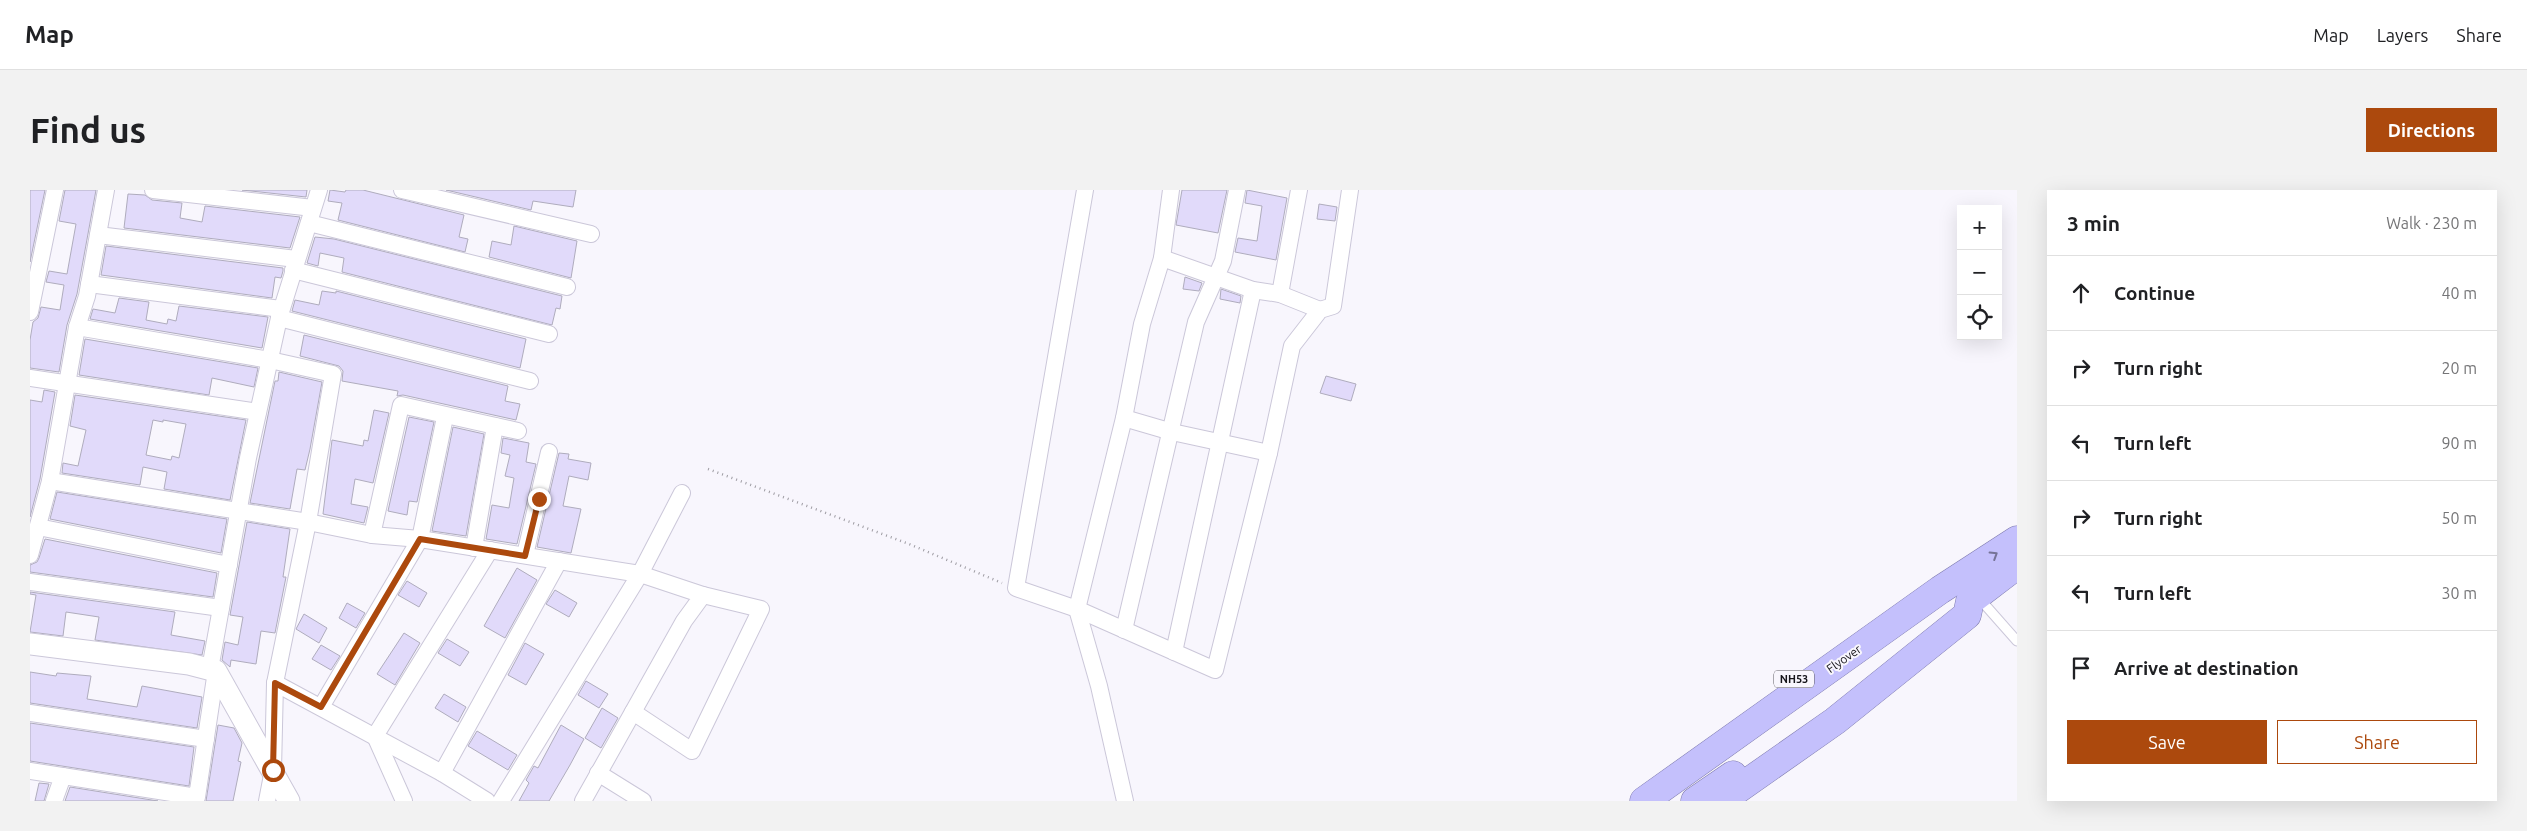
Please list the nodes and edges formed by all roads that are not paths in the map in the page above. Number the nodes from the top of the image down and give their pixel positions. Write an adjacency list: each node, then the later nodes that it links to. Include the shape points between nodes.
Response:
1 (55, 190): 22 (street)
2 (106, 190): 13 (street)
3 (153, 190): 11 (street)
4 (319, 190): 11 (street)
5 (402, 190): 12 (street)
6 (1085, 190): 60 (street, via 1016,588)
7 (1171, 190): 14 (street)
8 (1237, 190): 16 (street, via 1223,261)
9 (1298, 190): 20 (street)
10 (1350, 190): 21 (street, via 1334,306)
11 (311, 216): 15 (street); 18 (street)
12 (591, 234)
13 (98, 235): 15 (street); 17 (street)
14 (1162, 258): 16 (street); 32 (street, via 1142,324)
15 (295, 265): 23 (street); 25 (street)
16 (1216, 277): 19 (street); 35 (street, via 1196,322)
17 (89, 284): 23 (street); 24 (street)
18 (567, 287)
19 (1253, 290): 20 (street); 36 (street)
20 (1280, 294): 21 (street)
21 (1320, 310): 38 (street, via 1292,346)
22 (30, 312)
23 (280, 314): 26 (street); 28 (street)
24 (77, 327): 26 (street); 29 (street)
25 (549, 334)
26 (270, 360): 30 (street); 42 (street, via 332,374)
27 (30, 378): 29 (street)
28 (530, 381)
29 (67, 384): 30 (street); 39 (street)
30 (258, 412): 41 (street)
31 (445, 417): 33 (street); 44 (street, via 401,405); 45 (street)
32 (1124, 418): 35 (street); 60 (street)
33 (495, 426): 34 (street); 47 (street)
34 (518, 431)
35 (1172, 432): 36 (street); 61 (street)
36 (1221, 442): 38 (street); 64 (street)
37 (549, 452): 50 (street)
38 (1269, 453): 64 (street, via 1215,670)
39 (50, 481): 41 (street); 43 (street)
40 (682, 493): 55 (street)
41 (238, 511): 42 (street); 53 (street)
42 (308, 522): 44 (street); 66 (street)
43 (38, 527): 49 (street); 53 (street)
44 (372, 535): 45 (street)
45 (420, 539): 47 (street); 67 (street)
46 (2017, 540): 54 (highway, NH53, one-way to 46)
47 (474, 548): 48 (street)
48 (490, 550): 50 (street); 70 (street)
49 (30, 555)
50 (525, 556): 51 (street)
51 (558, 561): 55 (street); 74 (street)
52 (2017, 564): 58 (highway)
53 (229, 565): 59 (street)
54 (1971, 569): 87 (highway, NH53, via 1944,574); 88 (highway, Flyover / NH53)
55 (640, 574): 57 (street); 83 (street)
56 (30, 582): 59 (street)
57 (702, 595): 68 (street); 68 (street, via 761,609 692,751)
58 (1968, 606): 62 (lane, via 1997,620); 89 (highway); 90 (highway, via 1835,721)
59 (221, 608): 65 (street)
60 (1077, 609): 61 (street); 86 (street, via 1099,686)
61 (1124, 630): 64 (street)
62 (2017, 640)
63 (30, 644): 65 (street, via 189,664)
64 (1174, 652)
65 (213, 670): 71 (street); 72 (street)
66 (275, 683): 67 (street); 72 (street)
67 (321, 707): 70 (street)
68 (633, 712): 75 (street)
69 (30, 713): 71 (street)
70 (375, 736): 74 (street); 81 (street)
71 (206, 739): 77 (street)
72 (273, 770): 79 (street); 80 (street)
73 (30, 771): 76 (street)
74 (442, 773): 82 (street)
75 (598, 773): 84 (street); 85 (street)
76 (63, 776): 77 (street); 78 (street)
77 (197, 799)
78 (54, 801)
79 (267, 801)
80 (290, 801)
81 (404, 801)
82 (488, 801)
83 (501, 801)
84 (583, 801)
85 (643, 801)
86 (1125, 801)
87 (1622, 801)
88 (1644, 801)
89 (1696, 801)
90 (1721, 801)

